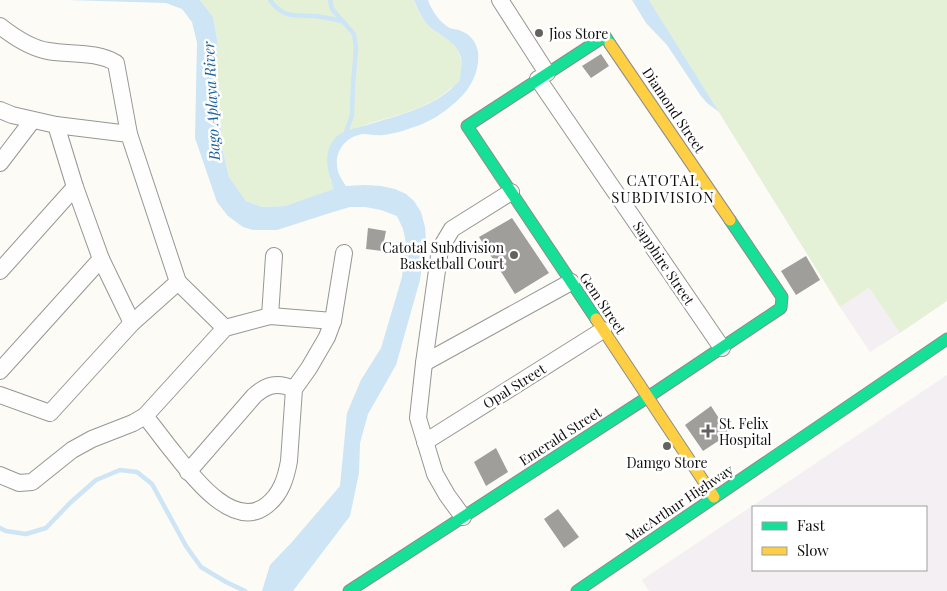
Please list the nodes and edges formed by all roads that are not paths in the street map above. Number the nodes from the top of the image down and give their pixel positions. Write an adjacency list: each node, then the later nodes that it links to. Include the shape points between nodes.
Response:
1 (500, 0): 3 (street, Sapphire Street)
2 (0, 26): 7 (street, via 22,42 45,51 96,56 116,63)
3 (543, 76): 10 (main road, Gem Street, via 467,126); 17 (main road, Diamond Street, via 605,36 780,292); 24 (street, Sapphire Street)
4 (0, 110): 5 (street)
5 (32, 121): 6 (street); 8 (street)
6 (56, 126): 7 (street); 9 (street)
7 (129, 134): 15 (street)
8 (0, 163)
9 (75, 186): 13 (street); 14 (street)
10 (511, 192): 16 (main road, Gem Street); 25 (street, via 452,229 440,248)
11 (344, 253): 19 (street)
12 (274, 256): 18 (street)
13 (100, 259): 20 (street); 26 (street)
14 (0, 271)
15 (178, 282): 20 (street); 21 (street)
16 (571, 282): 22 (main road, Gem Street); 25 (street)
17 (782, 303): 24 (main road, Emerald Street, via 782,308)
18 (270, 316): 19 (street); 21 (street)
19 (332, 321): 27 (street, via 321,348)
20 (132, 323): 28 (street, via 50,413)
21 (225, 328): 30 (street)
22 (603, 330): 29 (main road, Gem Street); 31 (street, Opal Street)
23 (947, 339): 34 (main road, MacArthur Highway)
24 (722, 348): 29 (main road, Emerald Street)
25 (424, 363): 31 (street, via 418,418)
26 (0, 371)
27 (294, 390): 32 (street, via 279,385 261,389); 32 (street, via 287,473 277,494 263,508 248,512 230,508 212,496)
28 (0, 395)
29 (648, 397): 34 (main road, Gem Street); 35 (main road, Emerald Street)
30 (145, 416): 32 (street); 33 (street, via 72,450 32,482 19,483)
31 (425, 442): 35 (street, via 434,474)
32 (188, 472)
33 (0, 475)
34 (714, 497): 37 (main road, MacArthur Highway)
35 (463, 517): 36 (main road, Emerald Street)
36 (350, 591)
37 (577, 591)

